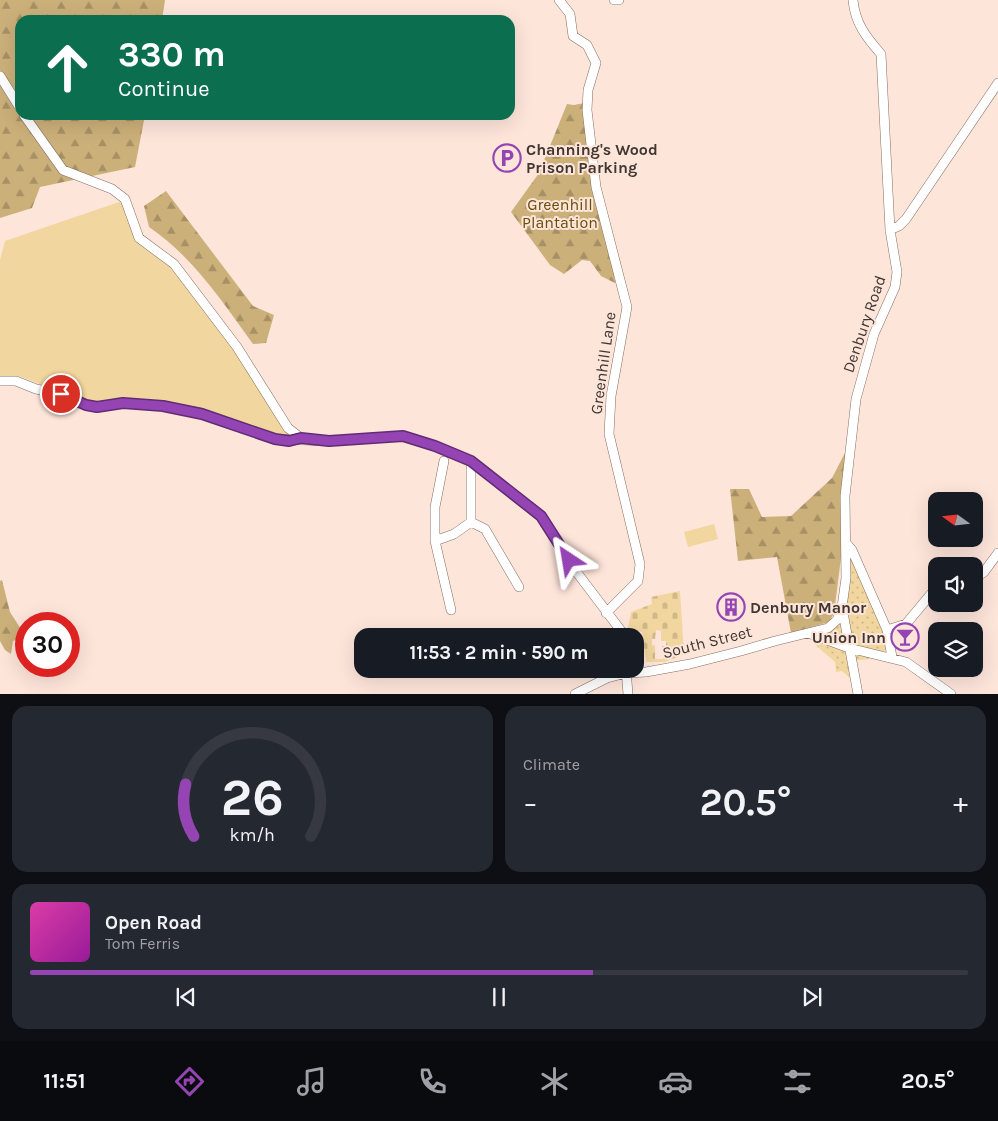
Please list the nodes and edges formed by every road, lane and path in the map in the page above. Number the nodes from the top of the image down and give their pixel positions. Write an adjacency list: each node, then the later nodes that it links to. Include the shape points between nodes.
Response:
1 (559, 0): 23 (street, Greenhill Lane, via 570,14 573,36 586,45 596,63 588,90 587,110 596,187 627,308 611,396 608,434 640,564 638,581)
2 (614, 0): 3 (street)
3 (619, 0)
4 (852, 0): 9 (street, Denbury Road, via 862,32 881,54)
5 (0, 76): 7 (street)
6 (998, 83): 9 (street, via 906,219)
7 (15, 100)
8 (28, 120): 11 (street, via 64,170 112,189 124,199 140,238 174,264 237,347 288,428)
9 (890, 230): 16 (street, Denbury Road, via 895,287 874,334 856,399 845,496)
10 (0, 381): 11 (street, via 16,381 86,405 163,406 202,414 275,439 289,441)
11 (301, 438): 13 (street, via 329,441 403,436)
12 (444, 461): 15 (street, via 435,507)
13 (471, 461): 14 (street); 23 (street, via 541,516)
14 (471, 522): 15 (street, via 454,534); 19 (street, via 485,528)
15 (435, 541): 22 (street)
16 (846, 543): 21 (street, Denbury Road); 25 (street)
17 (998, 553): 18 (street)
18 (983, 573)
19 (519, 587)
20 (928, 598): 25 (street, via 906,624)
21 (842, 606): 26 (street, South Street, via 837,620 828,628); 27 (street)
22 (451, 610)
23 (606, 613): 24 (street)
24 (618, 628)
25 (887, 630): 28 (street)
26 (808, 633): 27 (street); 29 (street, South Street, via 690,664)
27 (849, 648): 28 (street); 34 (street)
28 (892, 658): 35 (street, via 906,662)
29 (644, 669)
30 (607, 678): 32 (street, South Street)
31 (629, 678): 33 (street)
32 (575, 694)
33 (628, 694)
34 (858, 694)
35 (951, 694)

